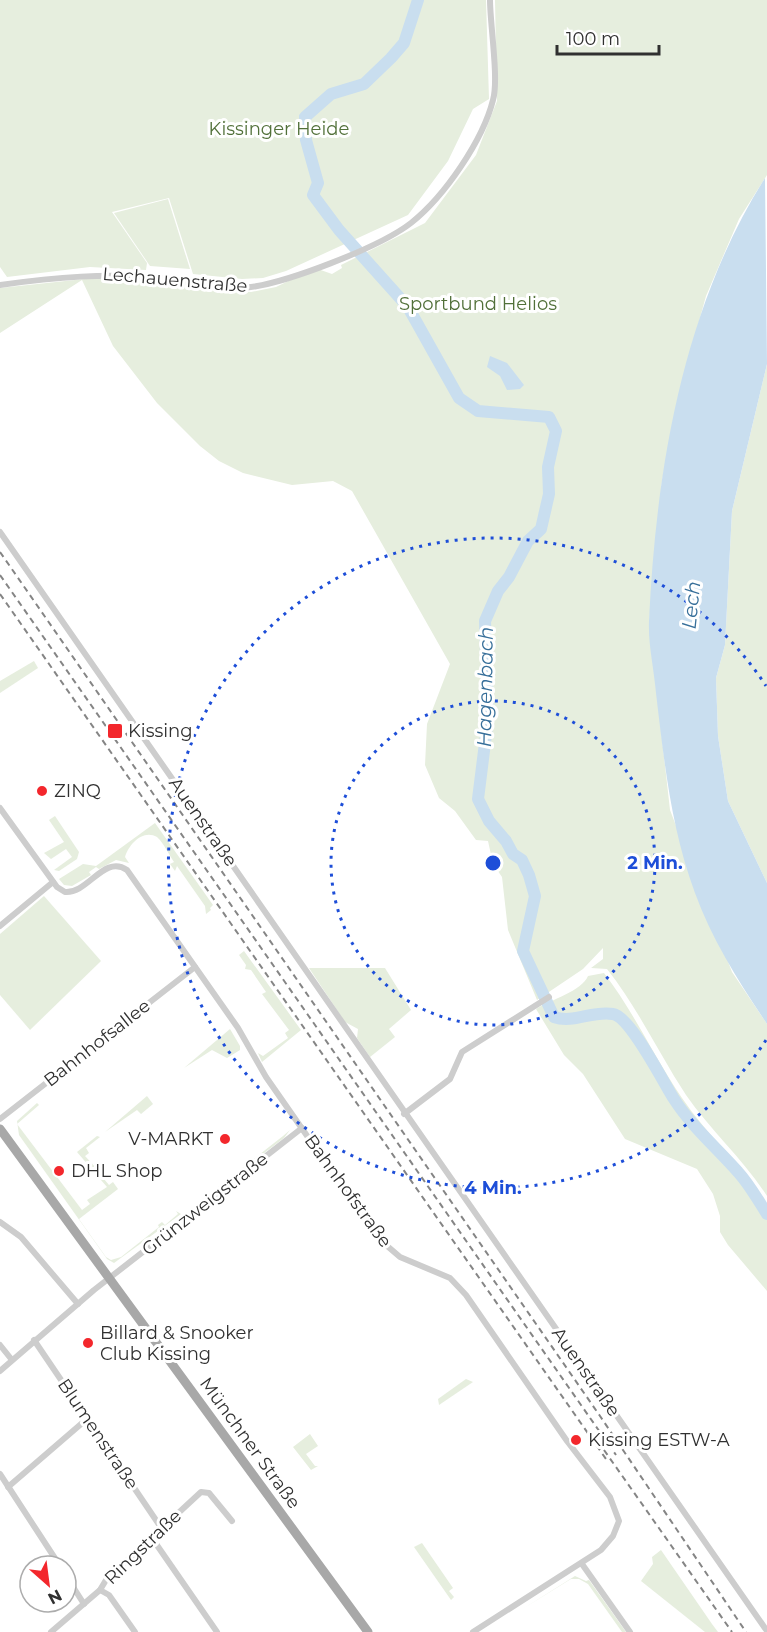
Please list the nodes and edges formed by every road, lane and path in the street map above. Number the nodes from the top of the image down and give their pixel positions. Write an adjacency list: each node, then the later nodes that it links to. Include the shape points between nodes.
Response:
1 (490, 0): 2 (street, Lechauenstraße, via 495,93 486,124 420,216 398,232 274,284 240,288 95,274)
2 (0, 285)
3 (0, 532): 9 (street, Auenstraße)
4 (0, 808): 5 (street)
5 (53, 881): 6 (street); 7 (street, Bahnhofstraße, via 61,891 72,892 112,865 120,865)
6 (0, 926)
7 (195, 967): 10 (street, Bahnhofsallee); 11 (street, Bahnhofstraße)
8 (549, 997): 9 (street, via 462,1052 450,1079)
9 (404, 1114): 31 (street, Auenstraße)
10 (0, 1119)
11 (302, 1128): 14 (street, Grünzweigstraße); 27 (street, Bahnhofstraße, via 387,1248 407,1261 446,1276 466,1294 610,1497 617,1512 617,1529 609,1543)
12 (0, 1129): 14 (main road, Münchner Straße)
13 (0, 1222): 15 (street, via 21,1237)
14 (109, 1279): 15 (street, Grünzweigstraße); 35 (main road, Münchner Straße)
15 (78, 1304): 16 (street, Grünzweigstraße)
16 (34, 1341): 18 (street, Grünzweigstraße); 20 (street, Blumenstraße)
17 (0, 1346): 18 (street)
18 (12, 1360): 19 (street, Grünzweigstraße)
19 (0, 1371)
20 (88, 1418): 22 (street); 24 (street, Blumenstraße)
21 (0, 1474): 22 (street)
22 (8, 1487): 26 (street)
23 (232, 1521): 24 (street, Ringstraße, via 206,1492)
24 (162, 1528): 25 (street, Ringstraße)
25 (152, 1538): 28 (street, Ringstraße); 34 (street)
26 (52, 1554)
27 (582, 1564): 36 (street, Bahnhofstraße); 37 (street)
28 (100, 1590): 30 (street, Ringstraße); 33 (street, via 109,1595)
29 (78, 1595): 30 (street)
30 (84, 1604): 32 (street, Ringstraße)
31 (767, 1631)
32 (51, 1632)
33 (135, 1632)
34 (217, 1632)
35 (368, 1632)
36 (474, 1632)
37 (630, 1632)

